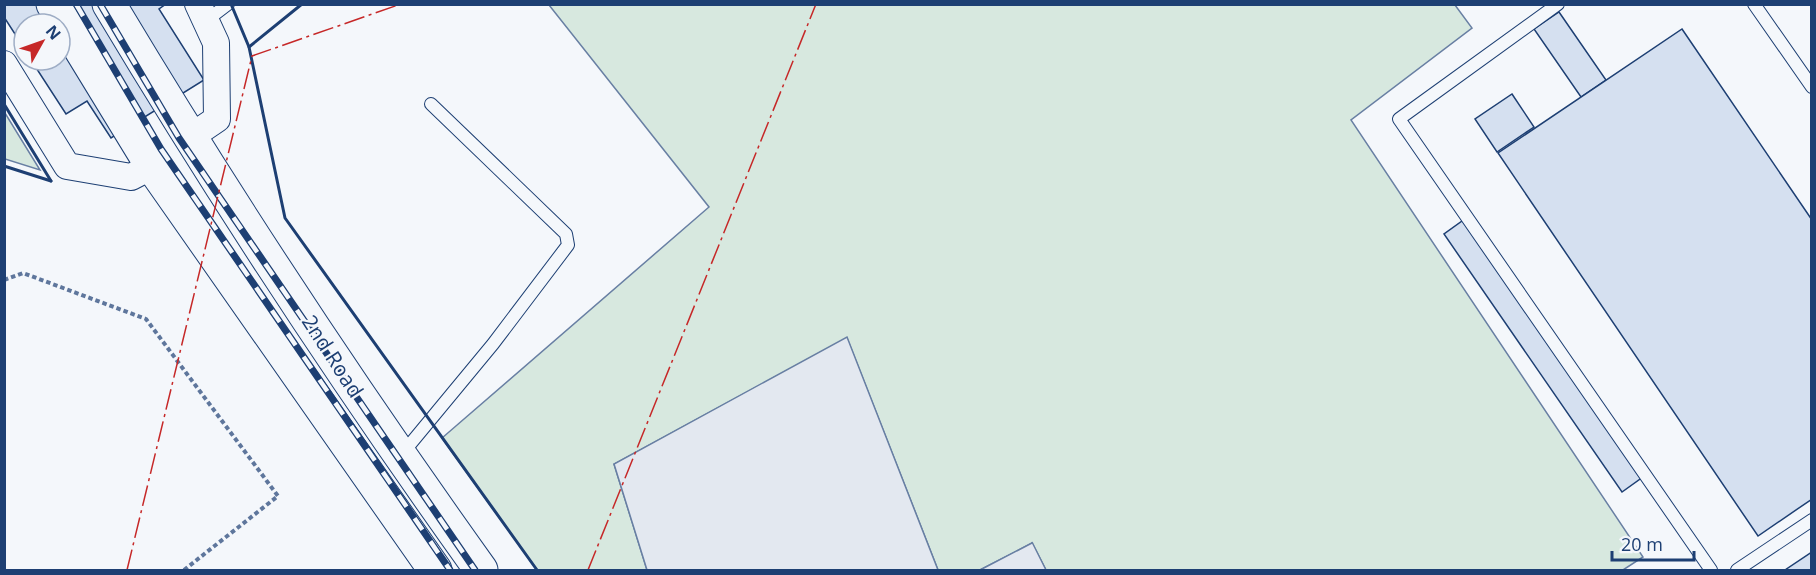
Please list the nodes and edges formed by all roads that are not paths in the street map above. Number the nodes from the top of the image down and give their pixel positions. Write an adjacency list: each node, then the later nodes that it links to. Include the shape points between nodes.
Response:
1 (53, 4): 11 (main road, 2nd Road)
2 (109, 4): 10 (main road, 2nd Road)
3 (228, 4): 6 (lane)
4 (1558, 4): 16 (lane, via 1399,119)
5 (1754, 4): 8 (lane)
6 (203, 12): 10 (street, via 216,43 217,119)
7 (4, 64): 11 (street, via 67,166 131,177)
8 (1812, 87)
9 (431, 104): 12 (lane, via 566,234 568,245)
10 (189, 138): 12 (main road, 2nd Road)
11 (152, 166): 14 (main road, 2nd Road)
12 (400, 456): 15 (main road, 2nd Road)
13 (1812, 520): 17 (lane)
14 (435, 570)
15 (481, 570)
16 (1712, 570)
17 (1737, 570)

